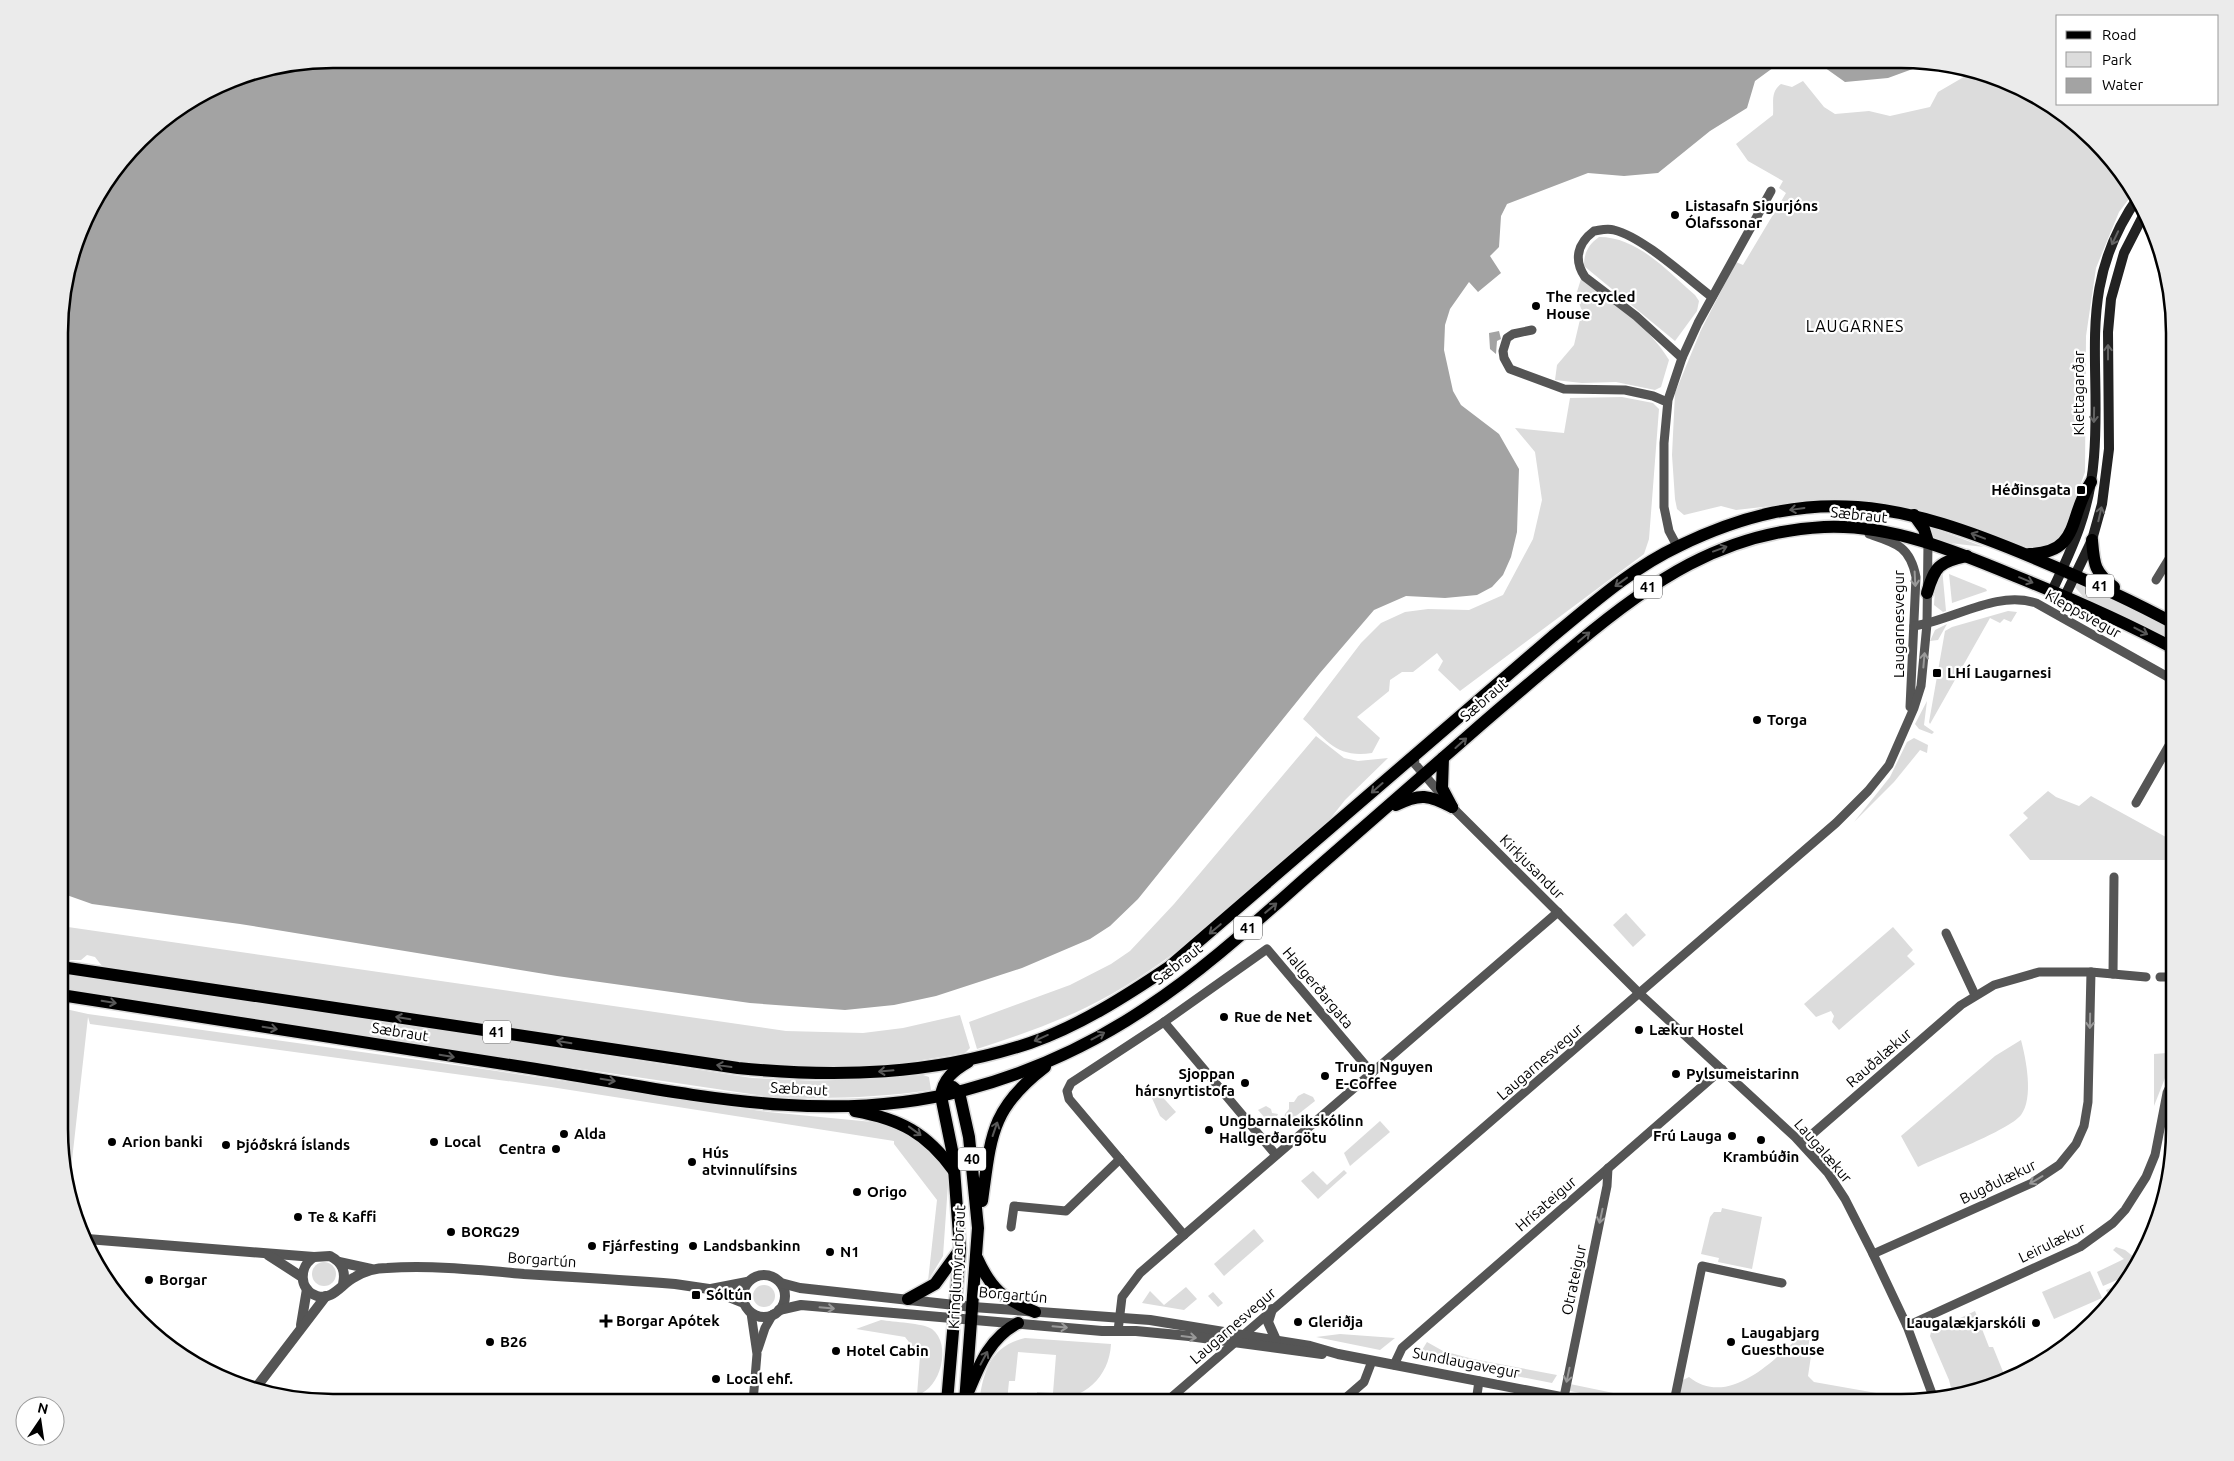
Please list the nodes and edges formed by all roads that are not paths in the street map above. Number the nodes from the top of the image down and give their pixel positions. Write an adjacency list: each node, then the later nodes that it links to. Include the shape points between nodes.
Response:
1 (1771, 191): 4 (street)
2 (2134, 205): 8 (main road, Klettagarðar, one-way to 8, via 2106,258 2096,302 2094,458)
3 (2141, 220): 11 (main road, Klettagarðar, one-way to 3, via 2102,504 2109,449 2108,332 2111,299 2124,253)
4 (1712, 297): 6 (street); 6 (street, via 1626,234 1613,230 1594,231 1580,246 1578,260 1585,277 1636,316)
5 (1532, 330): 7 (street, via 1507,338 1503,351 1510,369 1564,389 1625,390)
6 (1682, 358): 7 (street)
7 (1667, 402): 13 (street, via 1664,507 1668,530)
8 (2090, 482): 14 (main road, via 2080,498 2069,536 2046,554); 17 (main road, Klettagarðar)
9 (1914, 515): 12 (main road); 13 (main road, Sæbraut / 41, one-way to 13, via 1865,506 1827,505 1742,520); 14 (main road, Sæbraut / 41, one-way to 9)
10 (1857, 530): 12 (main road, Sæbraut / 41); 25 (street, Laugarnesvegur, one-way to 25, via 1891,541 1909,555 1916,577); 31 (main road, Sæbraut / 41, one-way to 10, via 1600,623 1681,567 1714,551 1769,535 1826,527)
11 (2092, 540): 17 (main road, Klettagarðar); 22 (main road, via 2096,570)
12 (1928, 542): 15 (main road, Sæbraut / 41); 20 (street, Laugarnesvegur)
13 (1677, 546): 30 (main road, Sæbraut / 41, one-way to 30, via 1606,593)
14 (2023, 554): 17 (main road, Sæbraut / 41)
15 (1967, 556): 19 (main road, Sæbraut / 41, one-way to 19); 20 (main road, via 1948,560 1938,567)
16 (2166, 563): 18 (street)
17 (2068, 572): 19 (main road, Klettagarðar); 21 (main road, Klettagarðar); 22 (main road, Sæbraut / 41)
18 (2156, 580)
19 (2052, 591): 21 (main road, Sæbraut / 41)
20 (1927, 593): 24 (street, Laugarnesvegur)
21 (2065, 596): 26 (main road, Sæbraut / 41, one-way to 26)
22 (2132, 601): 23 (main road, Sæbraut / 41)
23 (2166, 619)
24 (1928, 624): 25 (street, Kleppsvegur); 27 (street, Kleppsvegur, via 2004,600 2025,599); 28 (street, Laugarnesvegur, one-way to 24, via 1921,686)
25 (1914, 626): 28 (street, Laugarnesvegur)
26 (2166, 644)
27 (2166, 676)
28 (1908, 723): 45 (street, Laugarnesvegur, via 1888,765 1868,791 1836,823)
29 (2166, 750): 33 (street)
30 (1414, 756): 32 (street, Kirkjusandur, via 1415,764); 50 (main road, Sæbraut / 41, one-way to 50, via 1216,928 1146,982 1086,1018 1031,1042)
31 (1443, 758): 32 (main road, Sæbraut / 41); 34 (main road, via 1440,778)
32 (1424, 775): 34 (street, Kirkjusandur); 35 (main road, Sæbraut / 41)
33 (2136, 803)
34 (1452, 807): 35 (main road, via 1421,796); 37 (street, Kirkjusandur)
35 (1382, 811): 49 (main road, Sæbraut / 41, one-way to 35, via 1156,1001 1271,908)
36 (2114, 877): 41 (street)
37 (1558, 912): 45 (street, Kirkjusandur); 53 (street)
38 (1946, 933): 46 (street)
39 (67, 968): 51 (main road, Sæbraut / 41, one-way to 39, via 829,1075 738,1068)
40 (2091, 972): 41 (street, Rauðalækur); 46 (street, Rauðalækur, via 2039,972 1994,985); 69 (street, Bugðulækur, one-way to 69, via 2088,1102 2084,1126 2076,1144 2059,1166 2032,1183)
41 (2113, 974): 42 (street, Rauðalækur)
42 (2146, 977)
43 (2160, 977): 44 (street)
44 (2166, 977)
45 (1640, 993): 52 (street, Laugalækur); 87 (street, Laugarnesvegur)
46 (1974, 995): 59 (street, Rauðalækur)
47 (67, 996): 58 (main road, Sæbraut / 41, one-way to 58, via 736,1100)
48 (1164, 1022): 53 (street, Hallgerðargata, via 1267,949); 60 (street); 61 (street, Hallgerðargata, via 1067,1088 1069,1099)
49 (1055, 1059): 55 (main road, Sæbraut / 41); 65 (main road, one-way to 49, via 993,1130 1014,1095)
50 (972, 1060): 51 (main road, Sæbraut / 41); 54 (main road, via 957,1068)
51 (922, 1068): 54 (main road)
52 (1722, 1069): 59 (street, Laugalækur); 62 (street, Hrísateigur)
53 (1372, 1073): 60 (street)
54 (946, 1080): 55 (main road); 56 (main road, Kringlumýrarbraut / 40)
55 (959, 1092): 56 (main road, Sæbraut / 41); 65 (main road, Kringlumýrarbraut / 40, via 970,1137)
56 (941, 1096): 58 (main road, Sæbraut / 41); 63 (main road, Kringlumýrarbraut / 40)
57 (2166, 1098): 94 (street, Leirulækur, via 2155,1155 2146,1177 2113,1223 2080,1247)
58 (836, 1107): 63 (main road, one-way to 63, via 886,1118 912,1128 943,1156)
59 (1802, 1143): 69 (street, Laugalækur, via 1845,1199)
60 (1276, 1155): 66 (street)
61 (1120, 1159): 64 (street, via 1066,1211 1014,1206); 66 (street, Hallgerðargata)
62 (1608, 1168): 103 (street, Hrísateigur, via 1402,1348); 116 (street, Otrateigur, one-way to 116, via 1608,1186)
63 (955, 1172): 68 (main road, Kringlumýrarbraut / 40)
64 (1012, 1227)
65 (978, 1228): 71 (main road, Kringlumýrarbraut / 40)
66 (1184, 1235): 91 (street, via 1128,1286 1122,1297)
67 (92, 1240): 70 (street, Borgartún)
68 (960, 1249): 83 (main road, via 936,1284); 85 (main road, Kringlumýrarbraut / 40)
69 (1873, 1254): 94 (street, Laugalækur)
70 (268, 1255): 72 (street, Borgartún); 75 (street, Borgartún)
71 (976, 1256): 86 (main road, Kringlumýrarbraut / 40); 90 (main road, via 986,1278 999,1294)
72 (314, 1257): 73 (street, Borgartún, via 327,1255); 75 (street, via 304,1268)
73 (339, 1262): 74 (street, Borgartún); 79 (street, via 344,1274)
74 (371, 1269): 79 (street, Borgartún); 81 (street, Borgartún, via 442,1268 658,1282)
75 (302, 1277): 80 (street)
76 (747, 1282): 77 (street, Borgartún, via 766,1275); 81 (street, Borgartún); 84 (street, via 743,1292)
77 (781, 1283): 83 (street, Borgartún, via 800,1288); 89 (street, via 784,1297)
78 (1782, 1283): 117 (street, via 1702,1266)
79 (343, 1284): 82 (street, Borgartún, via 338,1291)
80 (307, 1289): 82 (street, via 318,1296); 95 (street)
81 (710, 1289): 84 (street, Borgartún)
82 (326, 1296): 95 (street, Borgartún)
83 (908, 1299): 85 (street, Borgartún)
84 (744, 1303): 88 (street, Borgartún)
85 (954, 1305): 86 (street, Borgartún); 92 (main road, Kringlumýrarbraut / 40)
86 (973, 1307): 90 (street, Borgartún); 92 (main road, Kringlumýrarbraut / 40)
87 (1272, 1309): 97 (street, Laugarnesvegur); 98 (street, via 1269,1327)
88 (751, 1312): 89 (street, Borgartún, via 762,1316); 100 (street)
89 (776, 1312): 92 (street, Borgartún, one-way to 92, via 801,1305); 100 (street, via 765,1328)
90 (1035, 1312): 91 (street, Borgartún)
91 (1119, 1318): 96 (street); 97 (street, Borgartún)
92 (962, 1319): 93 (street, Borgartún); 108 (main road, Kringlumýrarbraut / 40); 109 (main road); 110 (main road, Kringlumýrarbraut / 40)
93 (1018, 1323): 96 (street, Borgartún, one-way to 96); 111 (main road, one-way to 93, via 996,1337)
94 (1907, 1326): 106 (street, Laugalækur)
95 (301, 1327): 105 (street, Borgartún)
96 (1118, 1331): 99 (street, Borgartún, one-way to 99, via 1189,1336)
97 (1242, 1335): 98 (street, Sundlaugavegur); 99 (street, Laugarnesvegur)
98 (1276, 1340): 101 (street, Sundlaugavegur)
99 (1233, 1344): 101 (street, Sundlaugavegur); 112 (street, Laugarnesvegur)
100 (757, 1354): 107 (street)
101 (1338, 1354): 102 (street, Sundlaugavegur)
102 (1372, 1361): 103 (street, Sundlaugavegur); 113 (street, via 1364,1382)
103 (1394, 1365): 104 (street, Sundlaugavegur)
104 (1479, 1381): 114 (street); 115 (street, Sundlaugavegur)
105 (260, 1383)
106 (1931, 1392)
107 (754, 1394)
108 (948, 1394)
109 (956, 1394)
110 (964, 1394)
111 (968, 1394)
112 (1175, 1394)
113 (1350, 1394)
114 (1477, 1394)
115 (1548, 1394)
116 (1565, 1394)
117 (1676, 1394)

